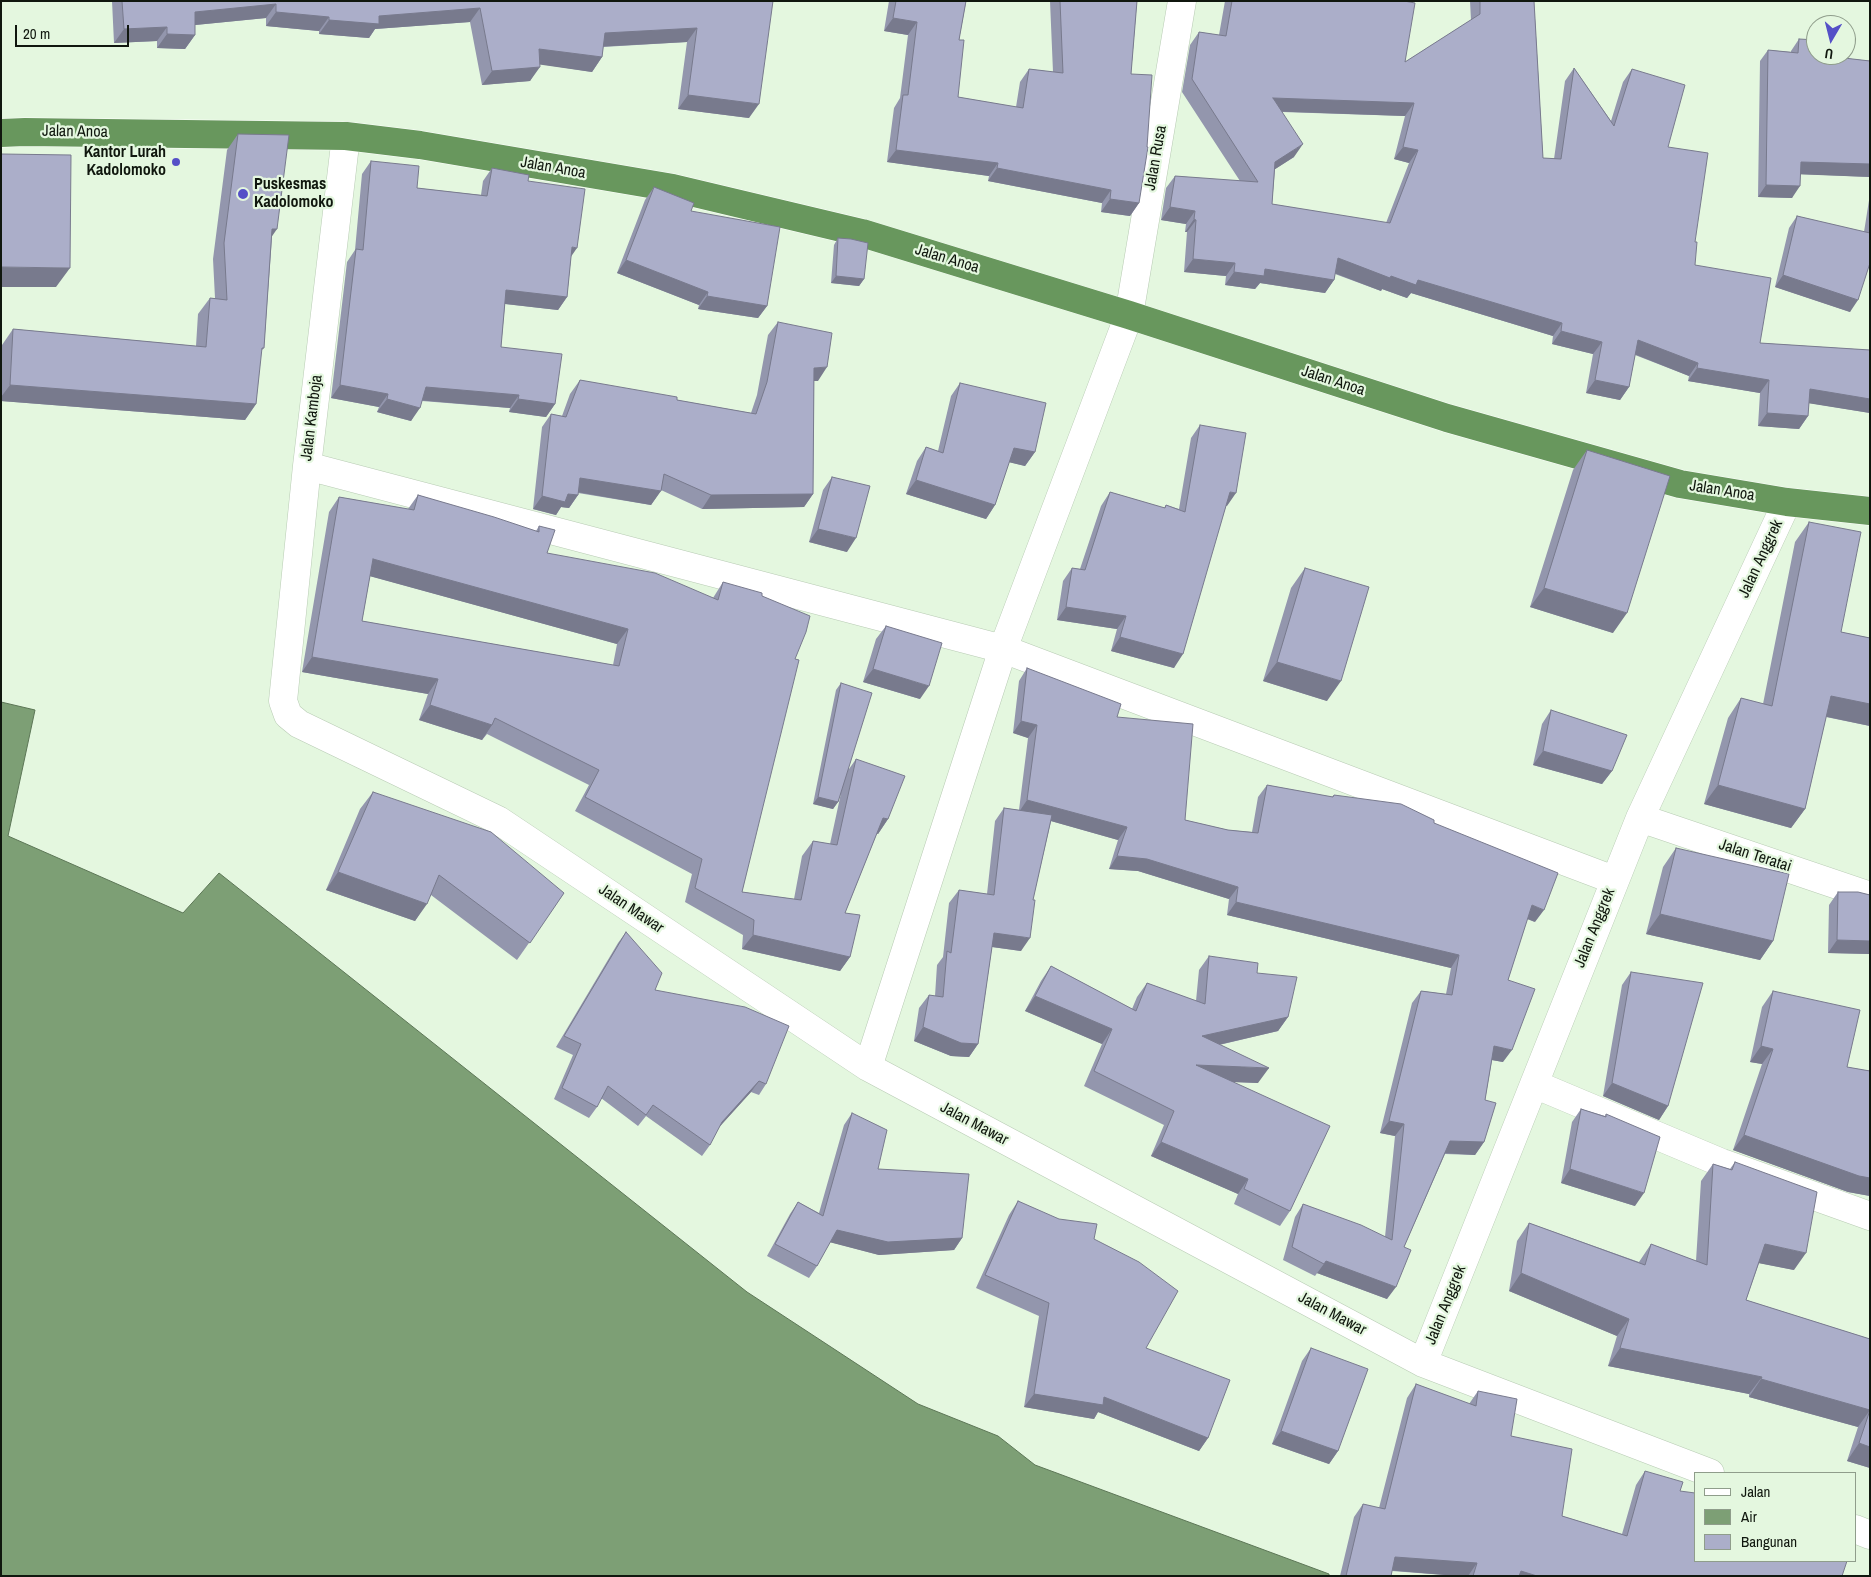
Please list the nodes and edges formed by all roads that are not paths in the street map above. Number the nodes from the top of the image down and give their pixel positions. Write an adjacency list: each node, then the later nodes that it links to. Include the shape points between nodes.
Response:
1 (1182, 1): 4 (street, Jalan Rusa)
2 (1, 133): 3 (highway, Jalan Anoa)
3 (346, 136): 4 (highway, Jalan Anoa, via 420,145 673,188 862,233); 5 (street, Jalan Kamboja)
4 (1129, 315): 6 (highway, Jalan Anoa, via 1456,421 1680,484); 8 (street, Jalan Rusa)
5 (307, 466): 8 (street); 9 (street, Jalan Kamboja)
6 (1787, 502): 7 (highway, Jalan Anoa); 10 (street, Jalan Anggrek)
7 (1870, 511)
8 (1003, 650): 11 (street); 13 (street, Jalan Rusa)
9 (283, 701): 13 (street, Jalan Mawar, via 288,715 299,724 498,820)
10 (1640, 818): 11 (street, Jalan Anggrek); 12 (street, Jalan Teratai)
11 (1614, 880): 14 (street, Jalan Anggrek)
12 (1870, 896)
13 (868, 1067): 16 (street, Jalan Mawar)
14 (1534, 1084): 15 (street, via 1722,1163); 16 (street, Jalan Anggrek)
15 (1870, 1216)
16 (1423, 1363): 17 (street, Jalan Mawar)
17 (1707, 1472)
18 (1856, 1529): 19 (street)
19 (1870, 1535)

